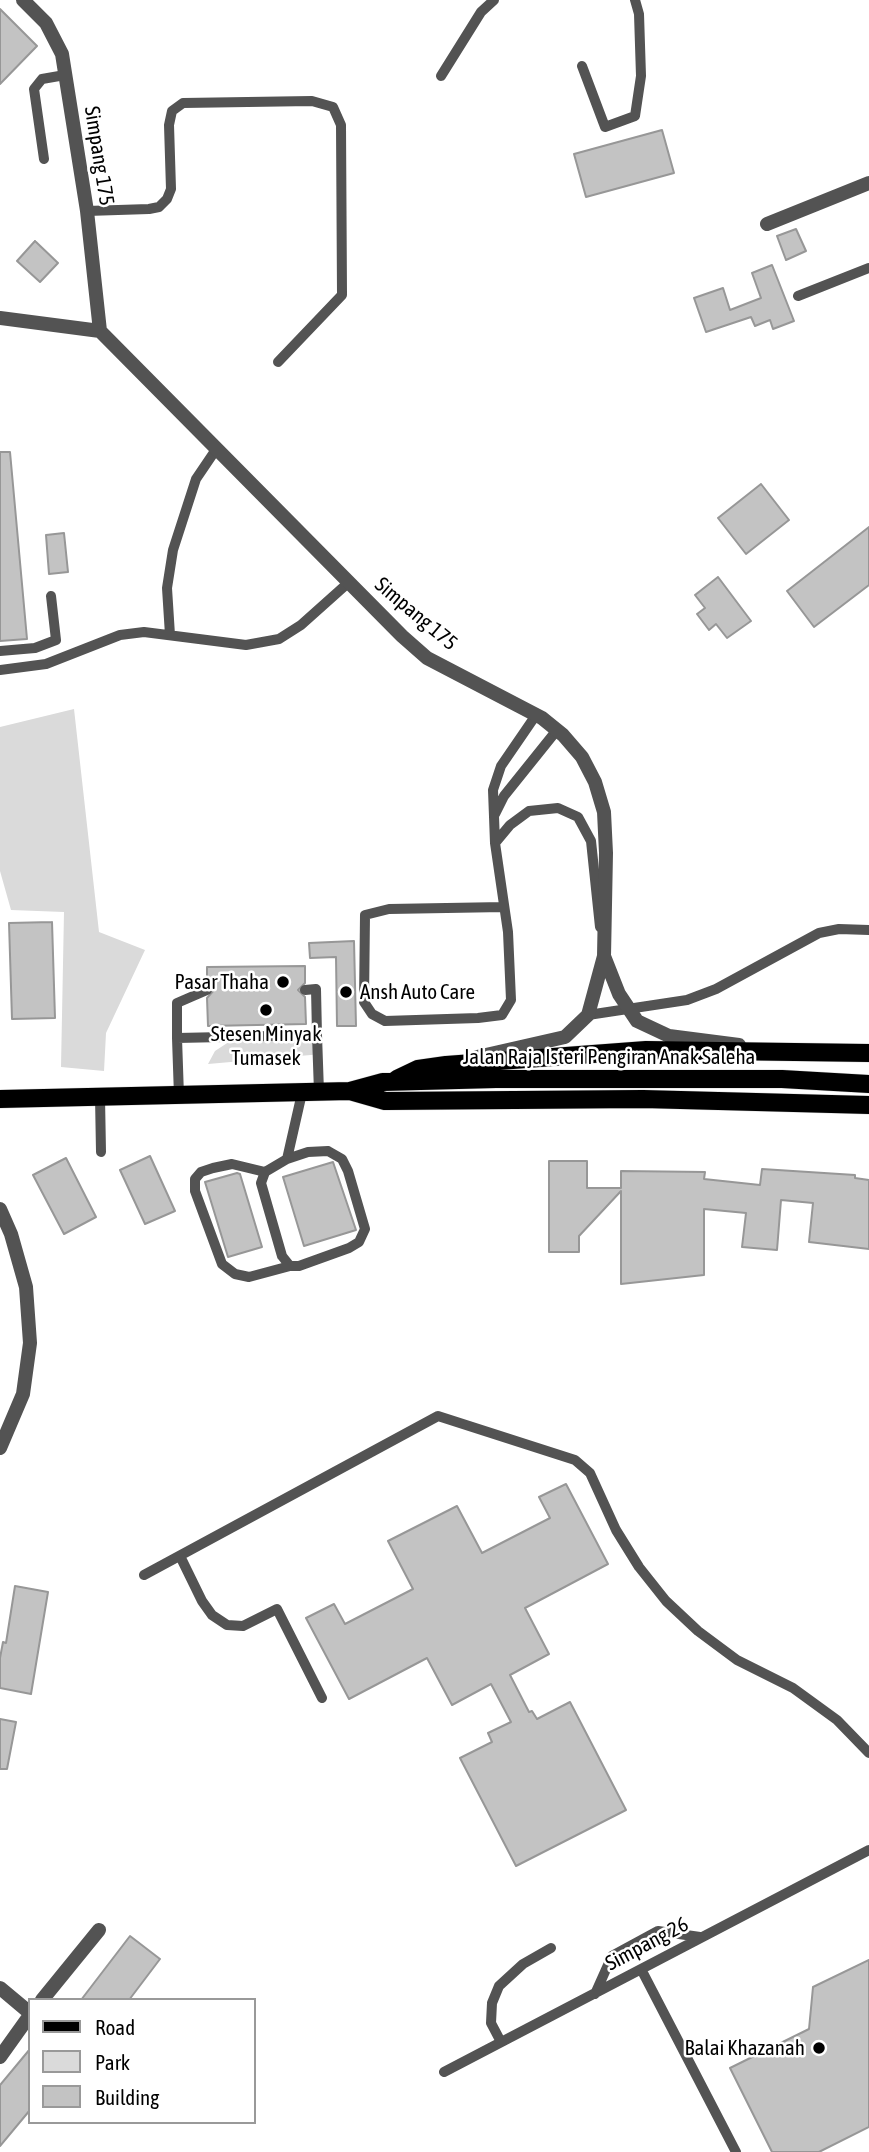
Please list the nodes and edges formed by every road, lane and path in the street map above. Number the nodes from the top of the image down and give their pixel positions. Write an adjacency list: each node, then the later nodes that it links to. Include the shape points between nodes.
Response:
1 (23, 0): 5 (street, Simpang 175, via 56,37)
2 (494, 0): 6 (lane, via 481,12)
3 (635, 0): 4 (lane, via 641,76 635,116 605,127)
4 (582, 66)
5 (65, 75): 7 (lane, via 43,79 34,89); 9 (street, Simpang 175)
6 (441, 76)
7 (44, 159)
8 (868, 187): 10 (street)
9 (86, 211): 14 (street, Simpang 175); 15 (lane, via 149,209 167,199 171,189 169,125 172,111 183,103 312,101 333,107 341,125 342,295)
10 (766, 224)
11 (869, 268): 12 (lane)
12 (798, 296)
13 (0, 318): 14 (street)
14 (100, 331): 16 (street, Simpang 175)
15 (278, 362)
16 (217, 449): 17 (street, Simpang 175); 19 (lane, via 196,479 173,550 167,587)
17 (348, 583): 19 (lane, via 279,639 247,645); 24 (street, Simpang 175, via 428,657)
18 (51, 596): 20 (lane, via 56,640)
19 (170, 635): 22 (lane, via 120,635)
20 (43, 645): 21 (lane); 22 (lane)
21 (0, 651)
22 (46, 664): 23 (lane)
23 (0, 670)
24 (536, 715): 25 (street, Simpang 175); 26 (lane, via 501,766 493,790)
25 (557, 730): 26 (lane, via 503,796); 30 (street, Simpang 175, via 582,757 604,812)
26 (494, 818): 27 (lane)
27 (495, 843): 28 (lane); 30 (lane, via 529,811 558,808 578,817 591,841)
28 (504, 907): 28 (lane, via 389,909 365,915 364,1002 372,1014 385,1021 502,1015 511,1000)
29 (869, 930): 33 (lane, via 819,933 716,989 687,1000)
30 (604, 952): 33 (street, Simpang 175); 34 (street, Simpang 175)
31 (207, 990): 36 (lane, via 177,1003)
32 (305, 990): 35 (lane, via 316,989)
33 (626, 1008): 34 (lane); 37 (street, Simpang 175, via 643,1026 669,1036)
34 (588, 1015): 39 (street, via 565,1037)
35 (317, 1035): 36 (lane); 43 (lane)
36 (177, 1038): 44 (lane)
37 (775, 1052): 38 (main road); 39 (main road, via 646,1049)
38 (869, 1054)
39 (446, 1065): 40 (main road, via 418,1069)
40 (390, 1082): 41 (main road, Jalan Raja Isteri Pengiran Anak Saleha, via 673,1078); 42 (main road, Jalan Raja Isteri Pengiran Anak Saleha)
41 (869, 1084)
42 (350, 1091): 43 (main road, Jalan Raja Isteri Pengiran Anak Saleha); 47 (main road, Jalan Raja Isteri Pengiran Anak Saleha, via 385,1101 656,1099)
43 (311, 1092): 44 (main road, Jalan Raja Isteri Pengiran Anak Saleha); 49 (lane)
44 (179, 1096): 45 (main road, Jalan Raja Isteri Pengiran Anak Saleha)
45 (100, 1097): 46 (main road, Jalan Raja Isteri Pengiran Anak Saleha); 48 (lane)
46 (0, 1099)
47 (869, 1105)
48 (101, 1152)
49 (287, 1158): 50 (lane); 52 (lane, via 328,1152 342,1159 365,1229 359,1242 349,1248)
50 (265, 1172): 52 (lane, via 261,1183 282,1256); 52 (lane, via 232,1164 213,1168 195,1179 195,1191 222,1264 249,1277)
51 (0, 1209): 53 (street, via 26,1287 30,1343 23,1394)
52 (290, 1266)
53 (0, 1448)
54 (180, 1556): 55 (lane); 56 (lane, via 202,1601 227,1625 243,1626 277,1609); 57 (lane, via 438,1416 575,1460 590,1473 616,1530 666,1601 737,1660 793,1688 837,1720)
55 (144, 1575)
56 (322, 1698)
57 (869, 1753)
58 (869, 1850): 60 (lane, Simpang 26)
59 (99, 1930): 65 (street)
60 (701, 1937): 62 (lane, Simpang 26); 64 (lane, via 658,1931 612,1956)
61 (551, 1948): 68 (lane, via 523,1964 499,1986 491,2023)
62 (641, 1969): 64 (lane, Simpang 26); 71 (lane)
63 (0, 1988): 66 (street)
64 (595, 1994): 68 (lane, Simpang 26)
65 (44, 1998)
66 (28, 2012)
67 (28, 2017): 69 (street)
68 (501, 2042): 70 (lane, Simpang 26)
69 (0, 2057)
70 (444, 2072)
71 (736, 2152)

